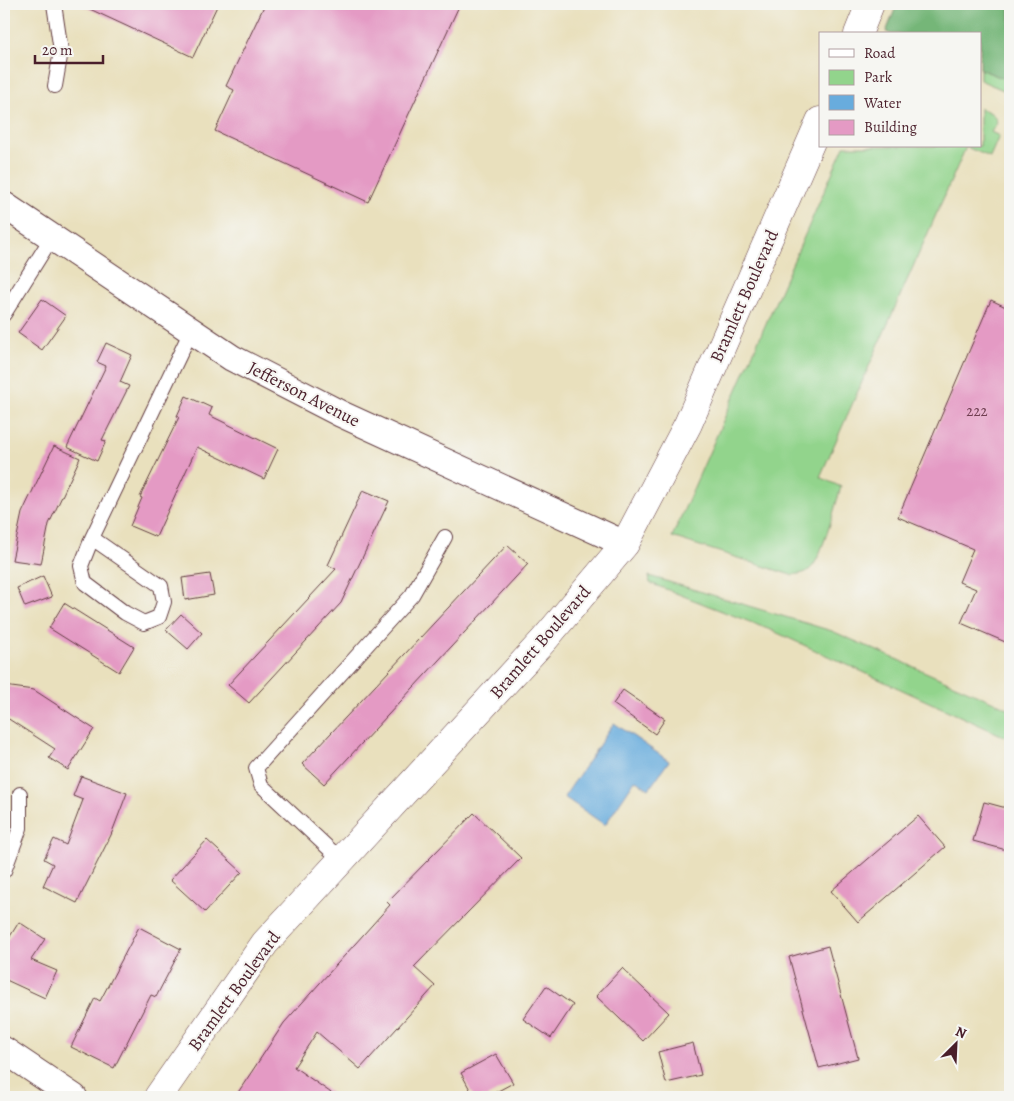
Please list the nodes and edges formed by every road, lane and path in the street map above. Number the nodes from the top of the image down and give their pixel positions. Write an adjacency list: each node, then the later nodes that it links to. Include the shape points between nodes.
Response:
1 (54, 4): 4 (lane, via 61,51)
2 (870, 4): 3 (street)
3 (859, 32)
4 (54, 86)
5 (819, 123): 12 (street, Bramlett Boulevard, via 688,424)
6 (4, 204): 7 (street, Jefferson Avenue)
7 (52, 237): 8 (lane); 9 (street, Jefferson Avenue)
8 (4, 314)
9 (191, 331): 11 (lane); 12 (street, Jefferson Avenue, via 232,358 341,414)
10 (445, 537): 14 (lane, via 412,595 256,768 261,785)
11 (92, 538): 11 (lane, via 81,566 85,583 144,623 159,616 164,602 161,586)
12 (625, 544): 14 (street, Bramlett Boulevard, via 544,640)
13 (20, 794): 15 (lane, via 20,828)
14 (341, 860): 18 (street, Bramlett Boulevard, via 265,943)
15 (4, 871)
16 (4, 1050): 17 (street)
17 (74, 1097)
18 (158, 1097)

